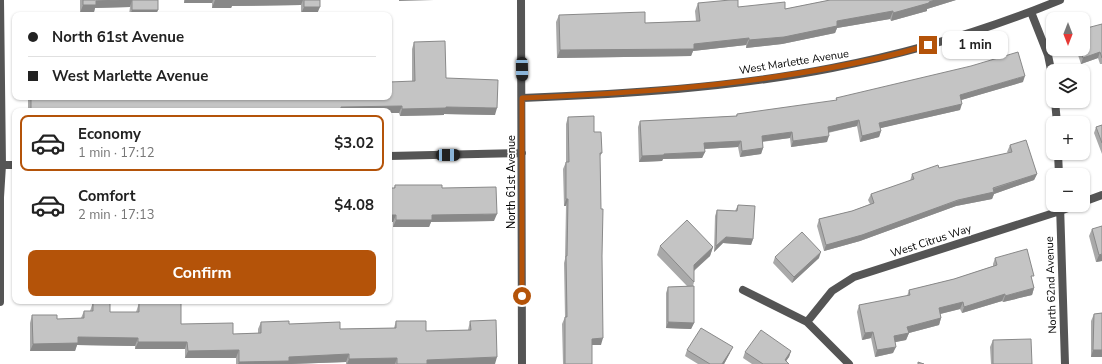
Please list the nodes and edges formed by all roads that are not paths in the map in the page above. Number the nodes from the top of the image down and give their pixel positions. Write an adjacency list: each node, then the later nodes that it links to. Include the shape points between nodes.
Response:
1 (0, 0): 9 (street)
2 (521, 0): 6 (street, North 61st Avenue)
3 (1060, 0): 4 (street, West Marlette Avenue)
4 (1031, 12): 5 (street); 6 (street, West Marlette Avenue, via 913,50 832,68 685,88)
5 (1050, 64)
6 (522, 98): 7 (street, North 61st Avenue)
7 (522, 153): 8 (street); 19 (street, North 61st Avenue)
8 (392, 156)
9 (2, 165): 10 (street); 12 (street)
10 (12, 165)
11 (1102, 195): 13 (street)
12 (0, 197): 17 (street)
13 (1090, 199)
14 (1048, 212): 18 (street, West Citrus Way, via 854,277 832,291)
15 (1060, 212): 21 (street, North 62nd Avenue)
16 (744, 290): 18 (street)
17 (0, 302)
18 (807, 322): 20 (street)
19 (522, 364)
20 (848, 364)
21 (1064, 364)

